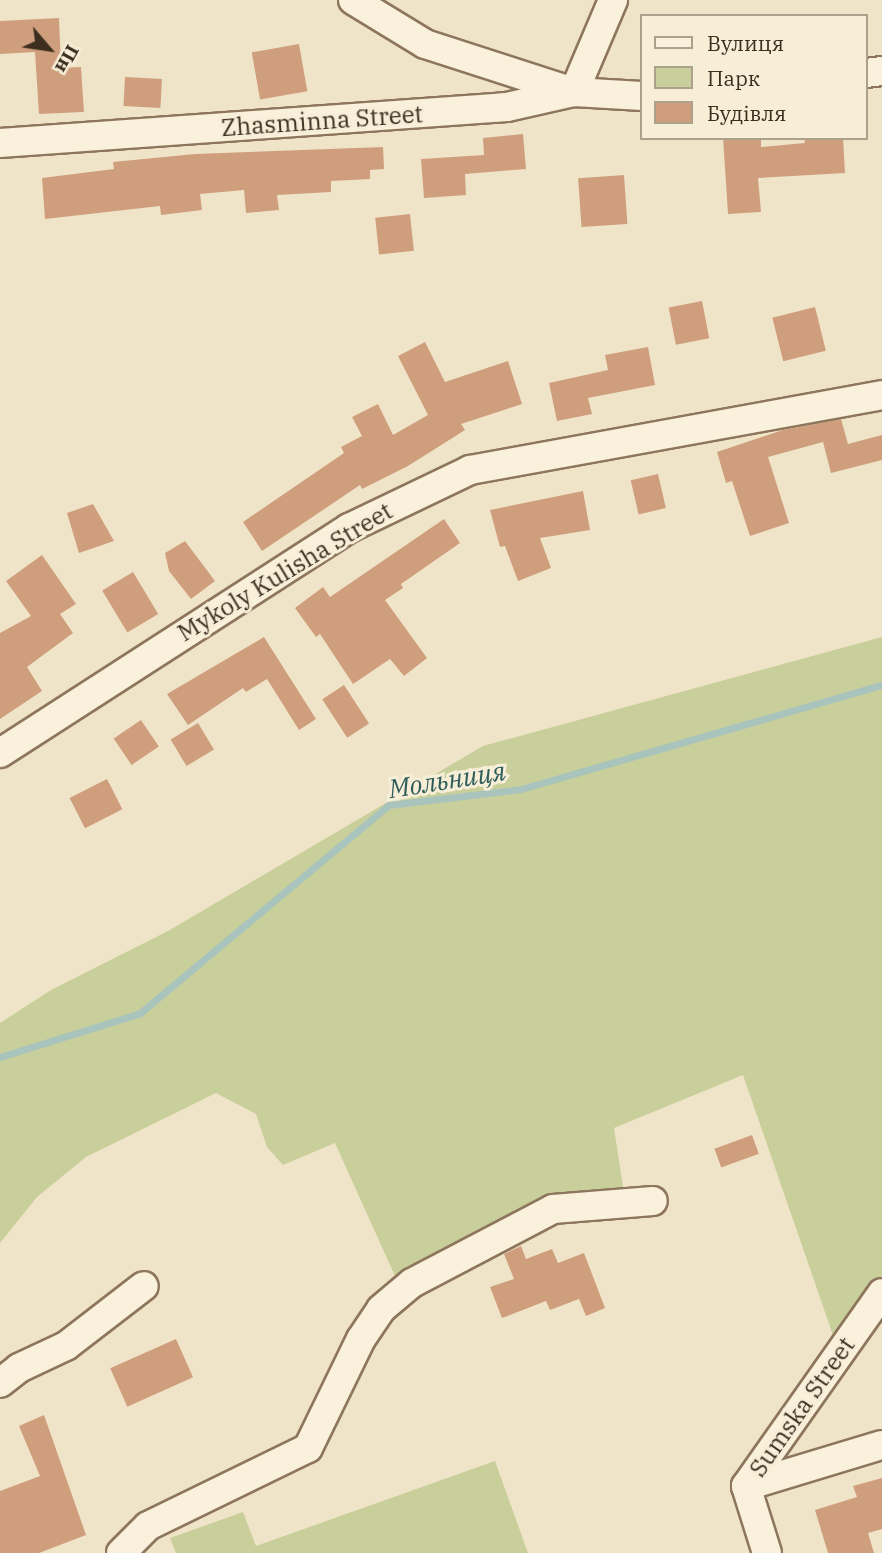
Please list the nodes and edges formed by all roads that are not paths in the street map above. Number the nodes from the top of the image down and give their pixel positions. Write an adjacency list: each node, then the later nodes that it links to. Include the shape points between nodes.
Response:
1 (353, 0): 3 (street, via 425,44)
2 (613, 0): 3 (street)
3 (574, 92): 4 (street, Zhasminna Street); 5 (street, Zhasminna Street, via 507,107)
4 (640, 96)
5 (0, 143)
6 (882, 395): 7 (street, Mykoly Kulisha Street, via 470,470 349,528)
7 (0, 753)
8 (653, 1200): 14 (street, via 553,1209 412,1283 381,1309 361,1339 308,1448 148,1527)
9 (144, 1286): 11 (street, via 66,1346 19,1368)
10 (882, 1293): 13 (street, Sumska Street)
11 (0, 1383)
12 (882, 1445): 13 (street)
13 (746, 1486): 15 (street)
14 (121, 1553)
15 (767, 1553)

